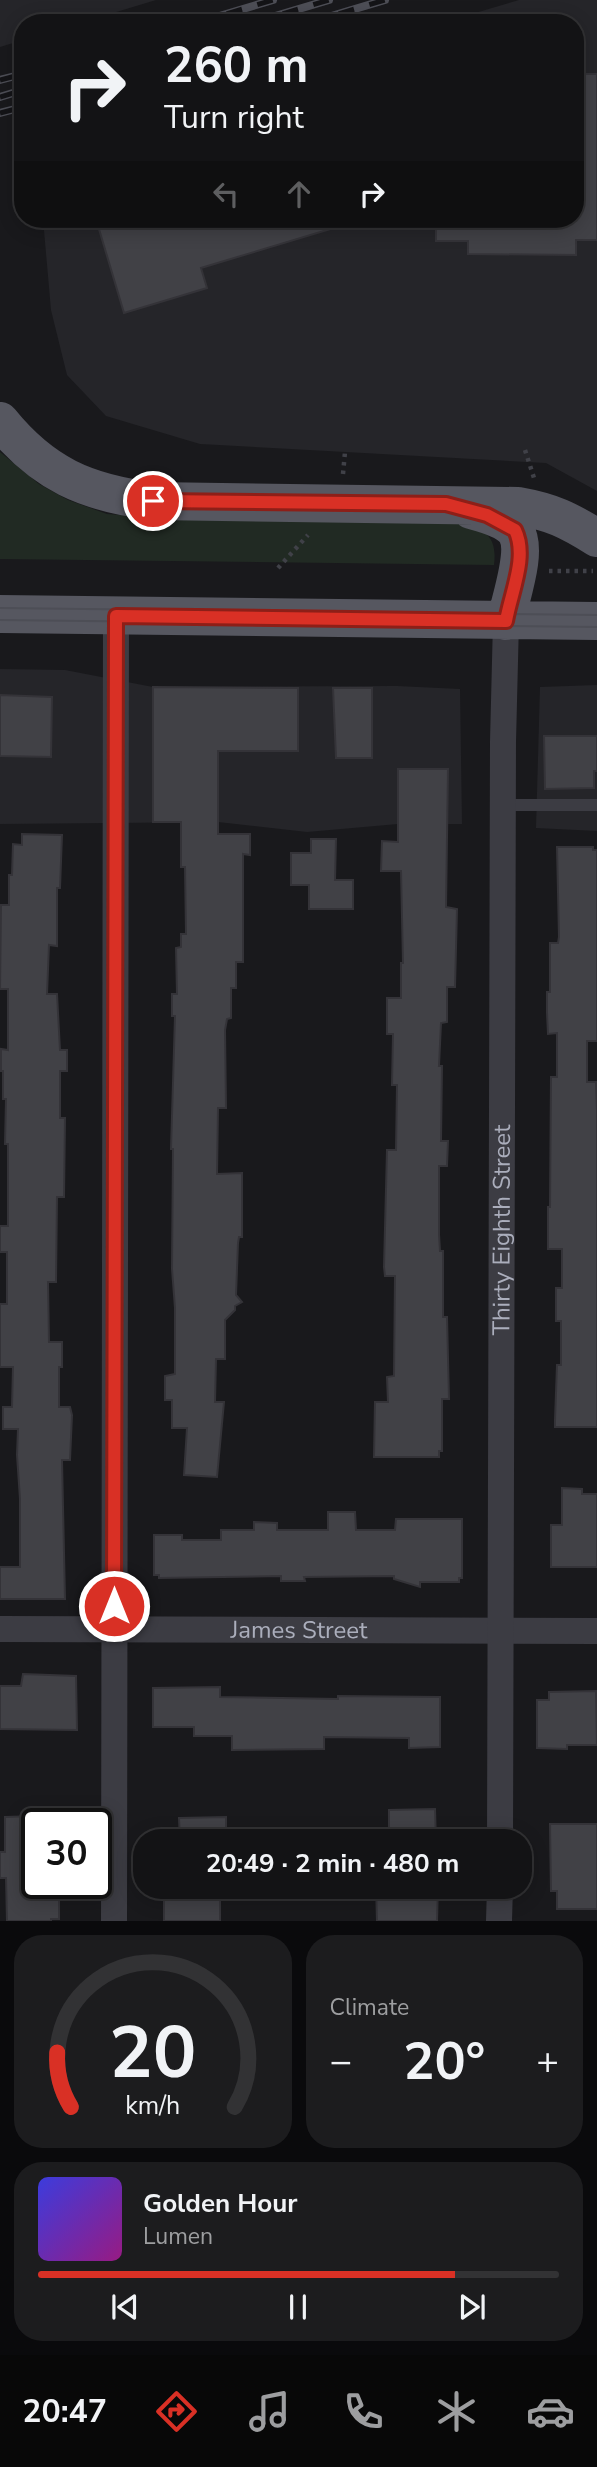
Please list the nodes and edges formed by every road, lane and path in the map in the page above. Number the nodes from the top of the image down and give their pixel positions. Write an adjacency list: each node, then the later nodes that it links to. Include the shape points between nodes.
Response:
1 (0, 421): 6 (main road, via 38,461 82,486 124,498)
2 (525, 450): 5 (path)
3 (345, 452): 4 (path)
4 (343, 478)
5 (536, 485)
6 (446, 504): 8 (main road, via 547,511); 14 (main road, via 487,515 515,530 519,561)
7 (314, 529): 9 (path)
8 (597, 538)
9 (278, 568)
10 (548, 571): 11 (path)
11 (597, 571)
12 (0, 614): 13 (main road)
13 (116, 616): 14 (main road); 19 (street)
14 (506, 621): 15 (main road); 16 (street, Thirty Eighth Street)
15 (586, 625)
16 (503, 805): 17 (lane); 20 (street, Thirty Eighth Street)
17 (597, 805)
18 (0, 1629): 19 (street, James Street)
19 (115, 1630): 20 (street, James Street); 24 (street)
20 (500, 1630): 21 (street, James Street); 22 (street, Thirty Eighth Street)
21 (597, 1631)
22 (500, 1829)
23 (499, 1899): 25 (street)
24 (114, 1921)
25 (499, 1921)

